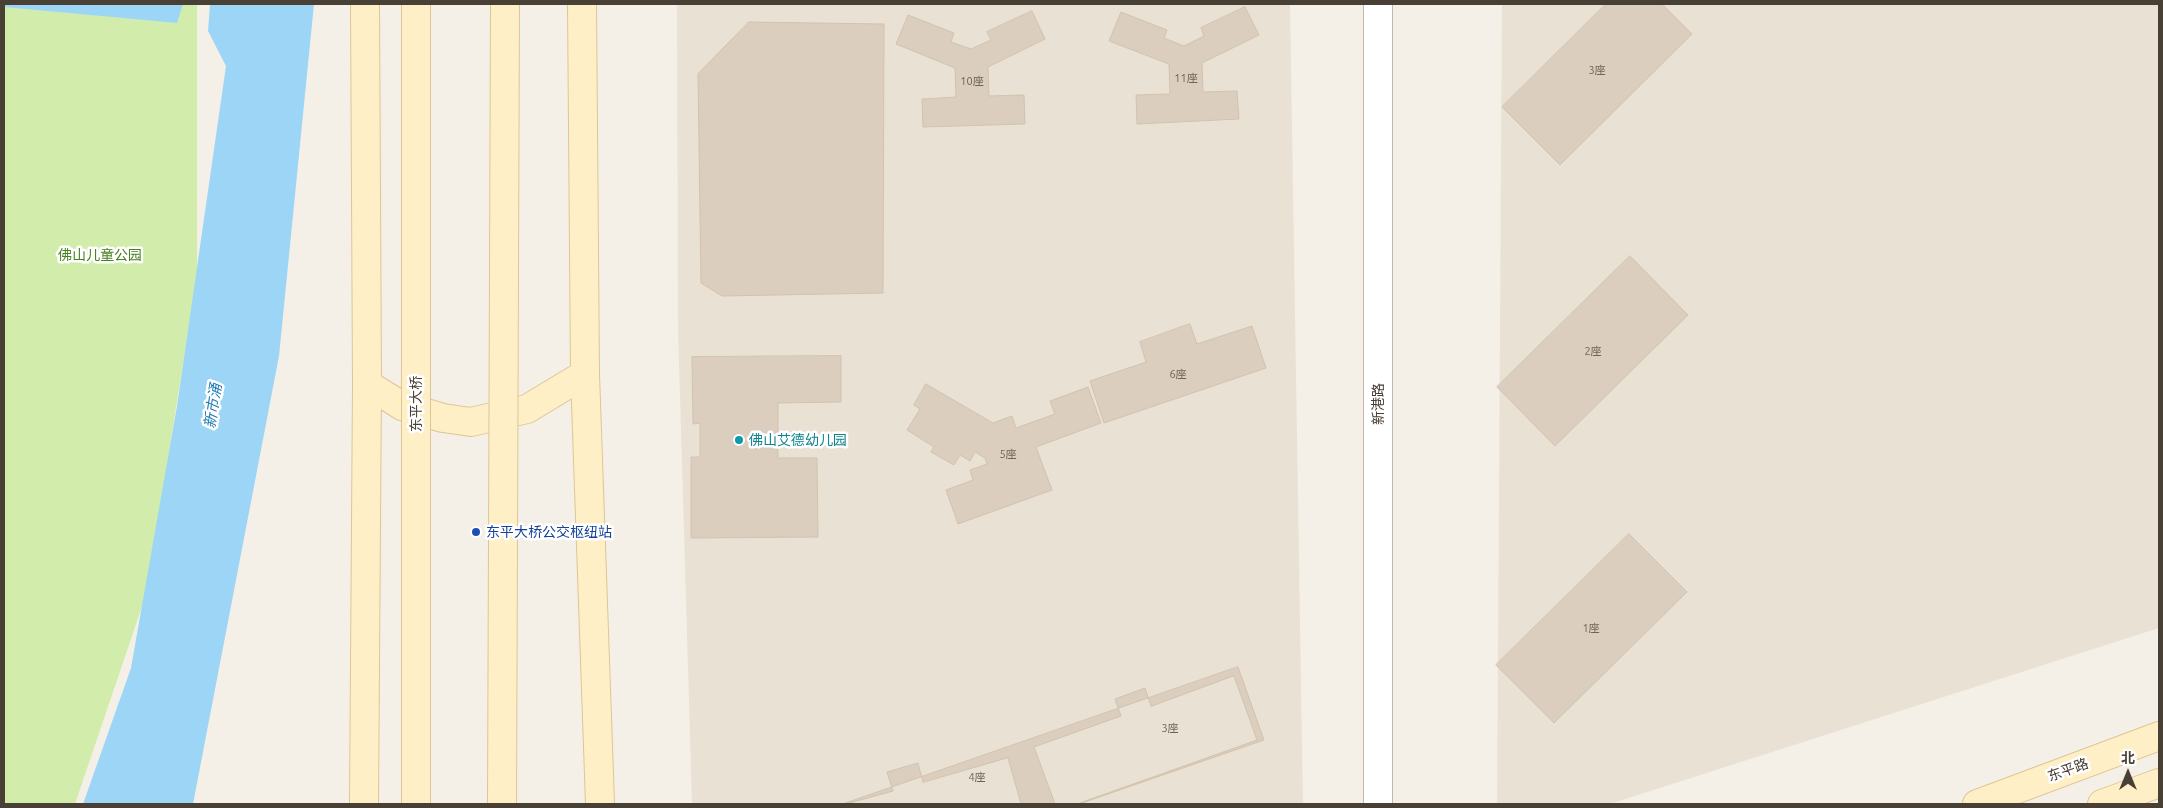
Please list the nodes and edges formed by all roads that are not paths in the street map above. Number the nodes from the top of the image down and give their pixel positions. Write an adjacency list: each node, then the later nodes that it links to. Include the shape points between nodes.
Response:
1 (365, 4): 7 (main road)
2 (416, 4): 11 (main road, 东平大桥, bridge)
3 (505, 4): 12 (main road, bridge)
4 (582, 4): 6 (main road)
5 (1378, 4): 14 (street, 新港路)
6 (586, 374): 7 (main road, via 526,409 471,422 402,406); 13 (main road)
7 (367, 384): 10 (main road)
8 (2159, 736): 15 (main road, 东平路)
9 (2159, 783): 16 (main road)
10 (364, 804)
11 (416, 804)
12 (502, 804)
13 (600, 804)
14 (1378, 804)
15 (1977, 804)
16 (2102, 804)

